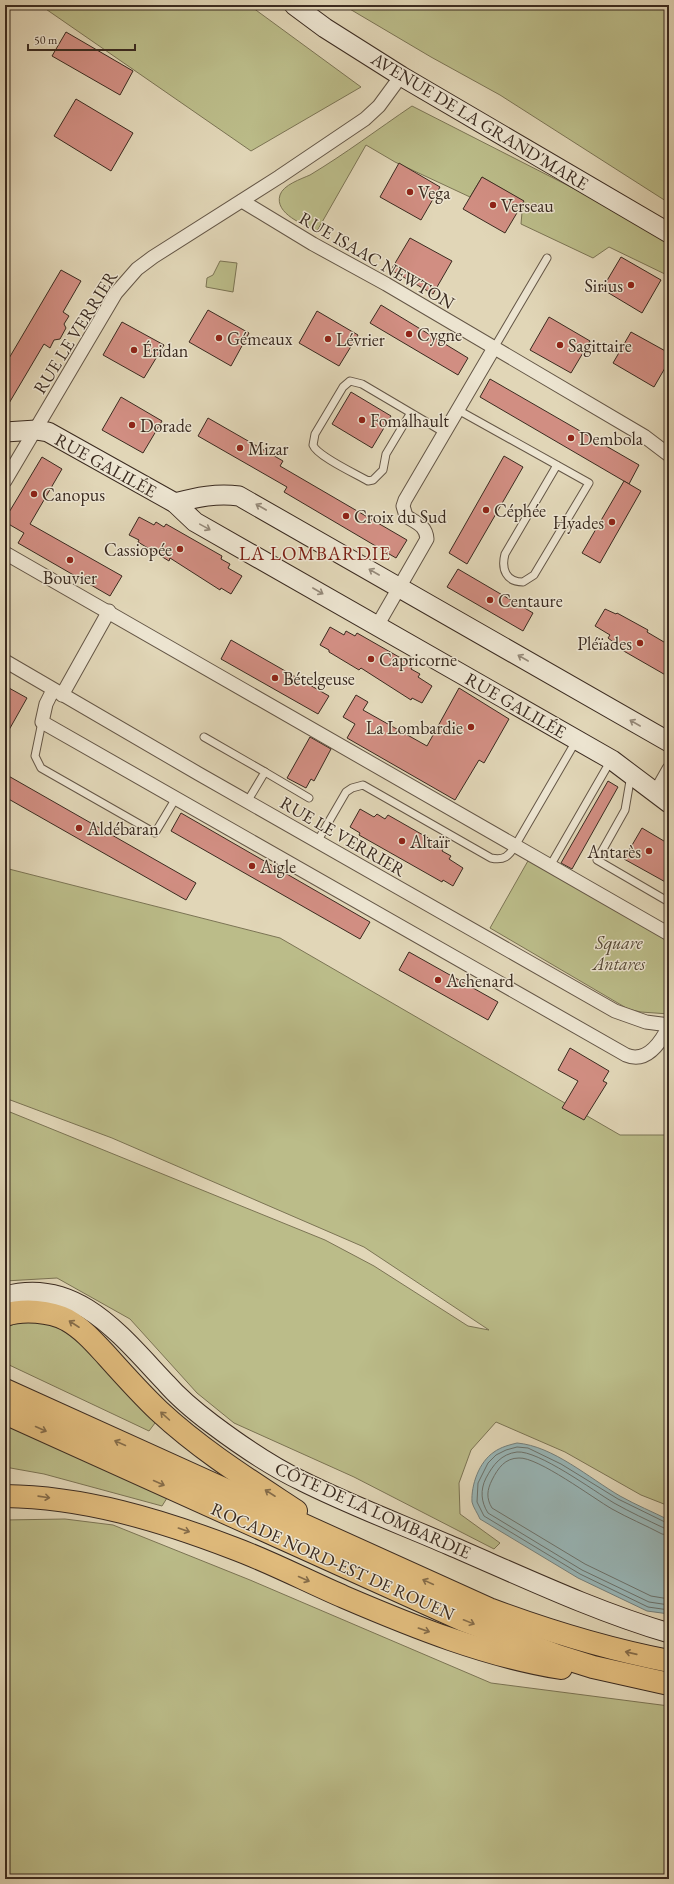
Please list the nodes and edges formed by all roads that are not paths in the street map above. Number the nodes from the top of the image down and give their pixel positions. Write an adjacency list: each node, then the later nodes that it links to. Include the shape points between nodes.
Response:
1 (294, 5): 2 (street, AVENUE DE LA GRAND'MARE)
2 (401, 76): 3 (street, via 379,106 365,119); 4 (street, AVENUE DE LA GRAND'MARE)
3 (242, 201): 6 (street, RUE ISAAC NEWTON); 9 (street, RUE LE VERRIER, via 153,257 126,281 116,293)
4 (669, 233)
5 (547, 258): 6 (lane)
6 (494, 348): 7 (street); 12 (street, RUE ISAAC NEWTON, via 644,436)
7 (458, 410): 11 (street); 13 (lane)
8 (410, 414): 8 (lane, via 362,384 350,382 343,387 315,434 313,445 321,454 368,481 374,480 383,470 386,454); 11 (lane)
9 (36, 430): 10 (street); 14 (street, RUE LE VERRIER); 15 (street, RUE GALILÉE, via 48,432)
10 (5, 432)
11 (444, 433): 17 (street, via 403,506 406,516 426,531 427,539)
12 (669, 456)
13 (557, 465): 13 (lane, via 590,483 534,575 523,582 511,580 503,567 504,554)
14 (5, 481)
15 (175, 503): 17 (street, RUE GALILÉE, one-way to 15, via 239,496 203,496); 19 (street, RUE GALILÉE, one-way to 19, via 195,522)
16 (5, 553): 18 (street)
17 (400, 587): 19 (street); 25 (street, RUE GALILÉE, one-way to 17)
18 (108, 611): 21 (street); 35 (street)
19 (377, 626): 24 (street, RUE GALILÉE)
20 (5, 661): 21 (street, RUE LE VERRIER)
21 (57, 692): 22 (street, via 46,704); 33 (street, RUE LE VERRIER)
22 (42, 722): 30 (street); 30 (lane, via 35,756 41,768 155,833)
23 (204, 737): 28 (lane)
24 (576, 740): 26 (street, RUE GALILÉE); 35 (lane)
25 (669, 742)
26 (612, 760): 29 (street, RUE GALILÉE); 36 (lane)
27 (669, 769): 32 (street)
28 (265, 772): 31 (lane); 33 (lane)
29 (632, 774): 32 (street, RUE GALILÉE); 37 (lane, via 628,783 625,810 597,860)
30 (176, 798): 39 (street, via 626,1054 637,1057 650,1053)
31 (308, 798)
32 (662, 798)
33 (247, 802): 34 (street, RUE LE VERRIER)
34 (317, 842): 35 (lane, via 346,792 363,785 491,858 503,859); 39 (street, RUE LE VERRIER, via 615,1011 646,1022)
35 (515, 846): 36 (street)
36 (550, 866): 38 (street)
37 (669, 902)
38 (669, 934)
39 (669, 1026)
40 (5, 1296): 46 (street, CÔTE DE LA LOMBARDIE, via 41,1291 86,1307 107,1323 168,1386 210,1423 253,1454 301,1481 533,1582)
41 (5, 1315): 45 (highway, one-way to 41, via 244,1476 175,1425 82,1330 58,1316 47,1313)
42 (5, 1390): 45 (highway, ROCADE NORD-EST DE ROUEN, one-way to 42)
43 (5, 1413): 48 (highway, ROCADE NORD-EST DE ROUEN, one-way to 48, via 463,1620 558,1656)
44 (5, 1496): 48 (highway, one-way to 48, via 37,1496 98,1505 167,1524 234,1548 421,1629 527,1662 580,1672)
45 (349, 1546): 47 (highway, ROCADE NORD-EST DE ROUEN, one-way to 45, via 600,1646 542,1629 440,1588)
46 (669, 1633)
47 (669, 1661)
48 (634, 1677): 49 (highway, ROCADE NORD-EST DE ROUEN)
49 (669, 1684)

